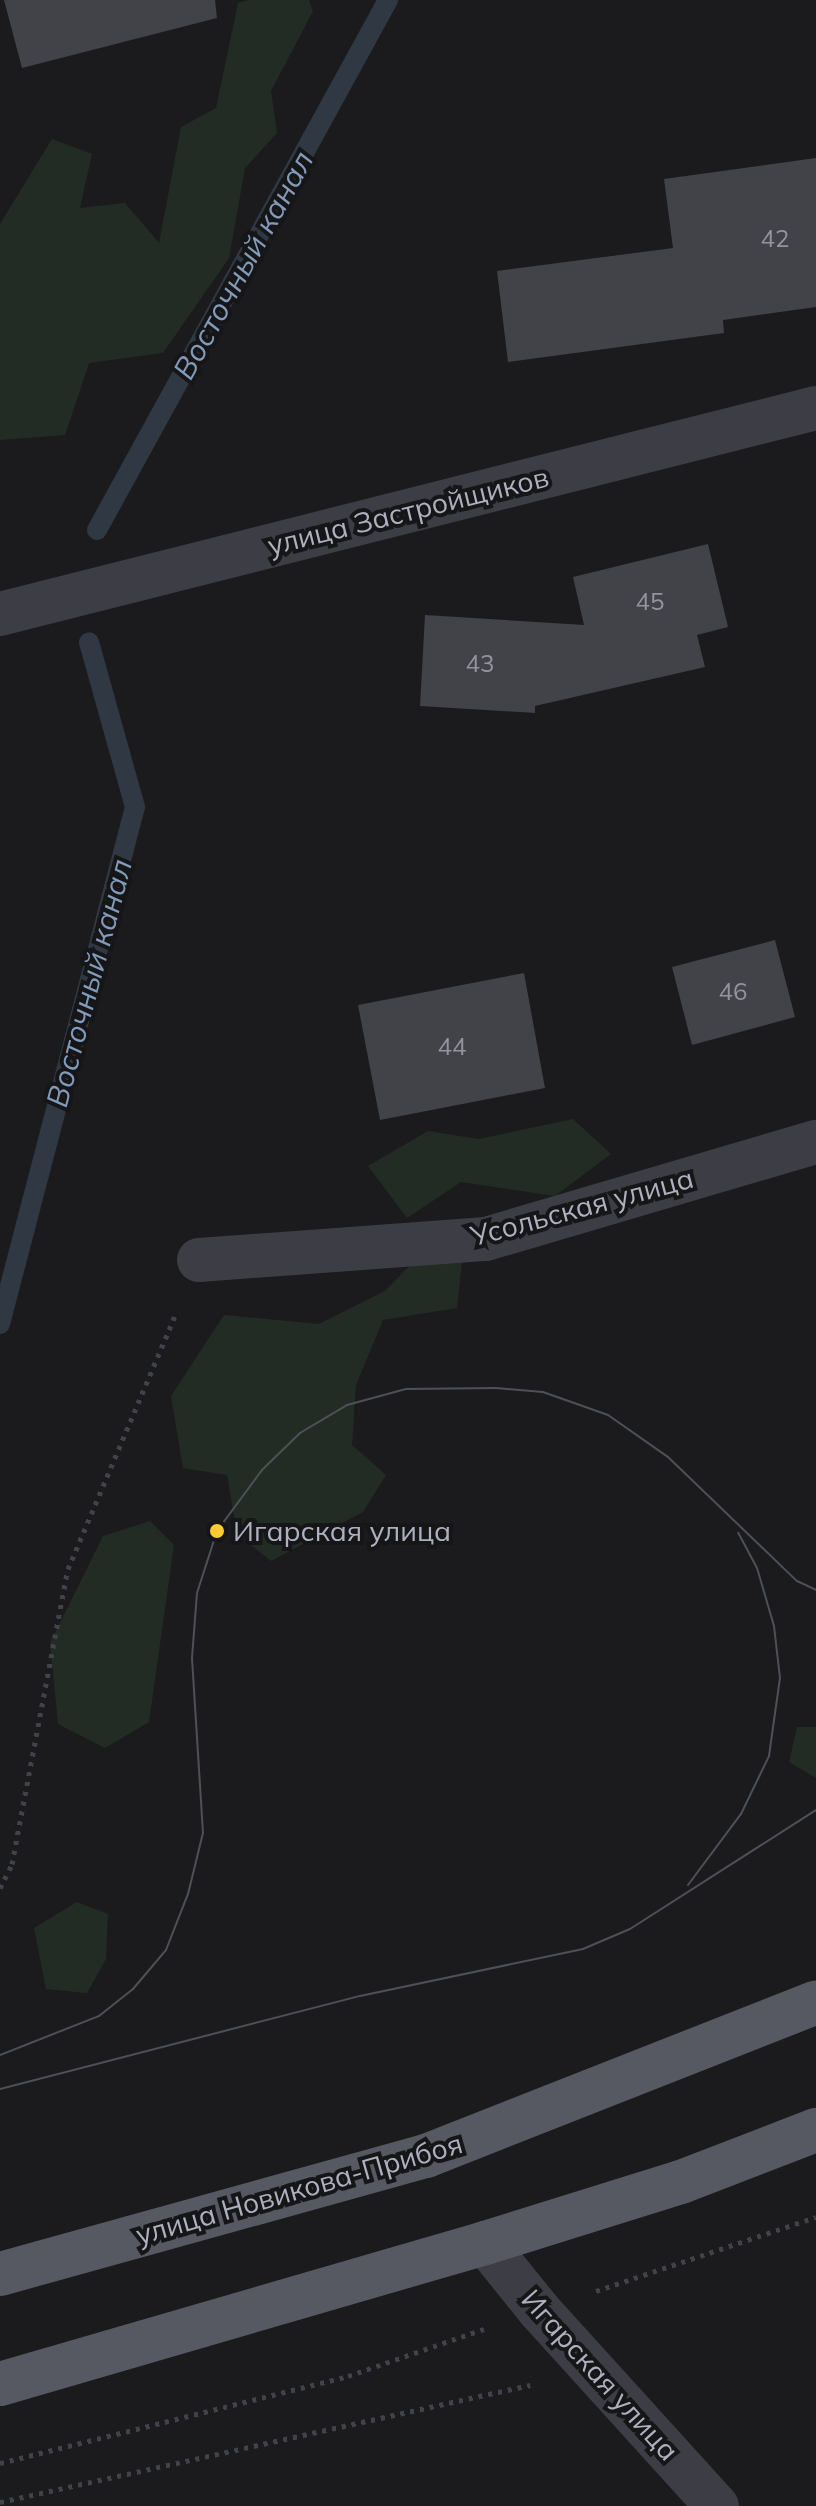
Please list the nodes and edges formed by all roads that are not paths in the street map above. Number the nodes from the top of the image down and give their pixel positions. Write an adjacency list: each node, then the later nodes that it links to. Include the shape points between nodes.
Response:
1 (816, 408): 2 (street, улица Застройщиков)
2 (0, 614)
3 (816, 1142): 4 (street, Усольская улица, via 486,1239)
4 (199, 1260)
5 (816, 2002): 8 (main road, улица Новикова-Прибоя, via 426,2156)
6 (816, 2130): 7 (main road, via 681,2182)
7 (485, 2243): 9 (main road); 10 (street, Игарская улица)
8 (0, 2274)
9 (0, 2384)
10 (717, 2506)

